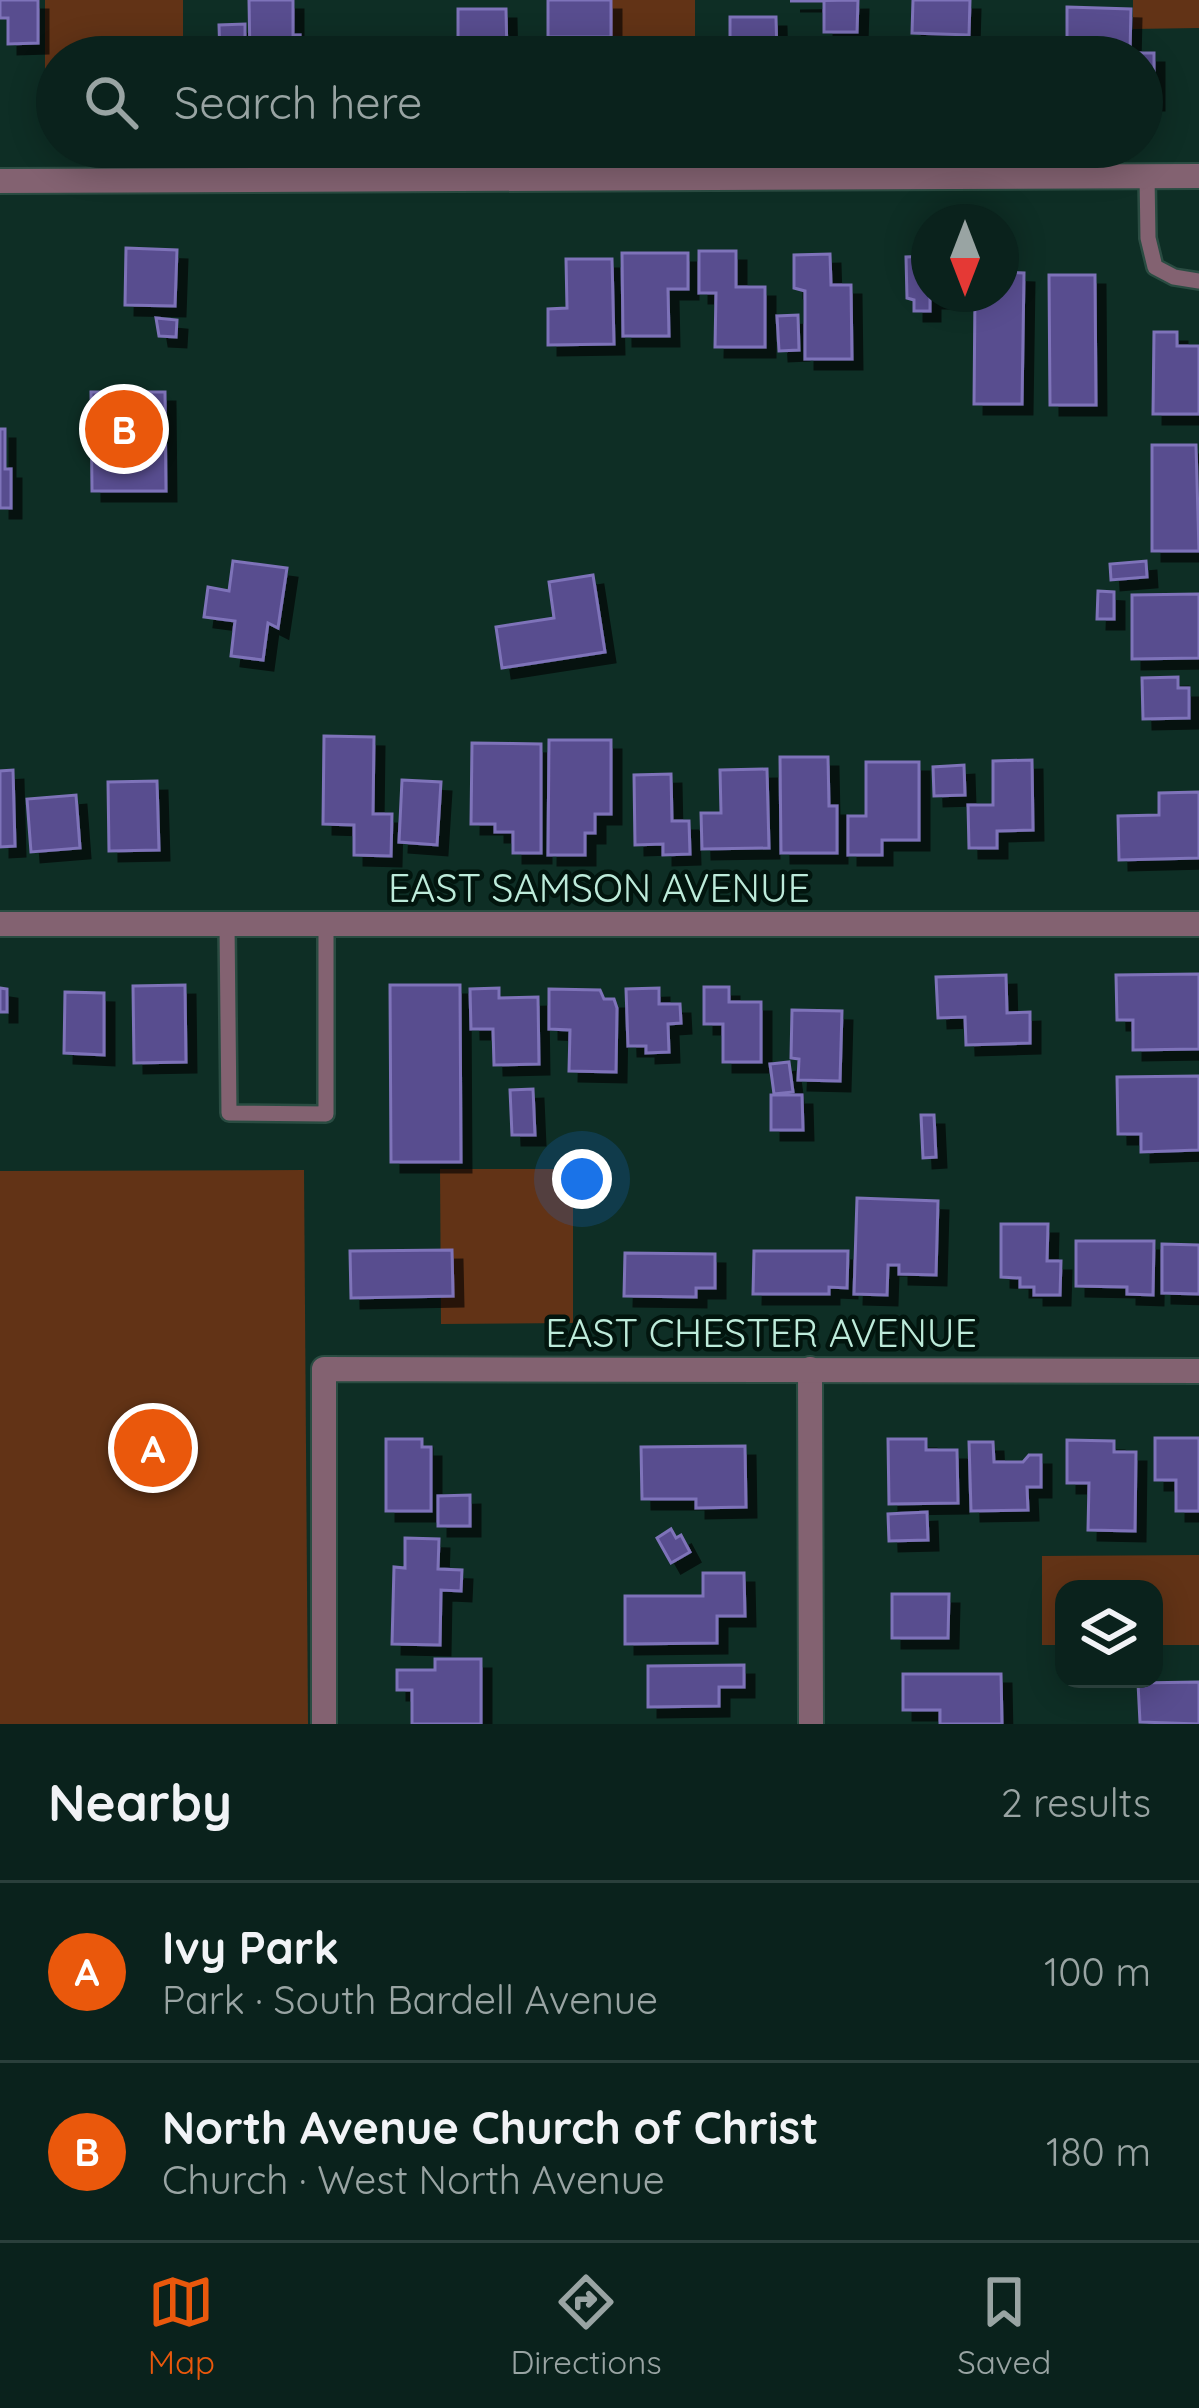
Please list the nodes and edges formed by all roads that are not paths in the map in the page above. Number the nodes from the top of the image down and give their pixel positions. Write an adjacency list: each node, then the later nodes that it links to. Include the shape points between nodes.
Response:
1 (1147, 176): 2 (street); 3 (street); 4 (lane, via 1155,267)
2 (1199, 176)
3 (0, 181)
4 (1199, 281)
5 (0, 924): 6 (street, EAST SAMSON AVENUE)
6 (227, 924): 7 (street, EAST SAMSON AVENUE); 7 (lane, via 229,1113 326,1114)
7 (326, 924): 8 (street, EAST SAMSON AVENUE)
8 (1199, 924)
9 (810, 1369): 10 (street, EAST CHESTER AVENUE); 11 (street, EAST CHESTER AVENUE, via 324,1369); 12 (street)
10 (1199, 1371)
11 (324, 1724)
12 (811, 1724)

